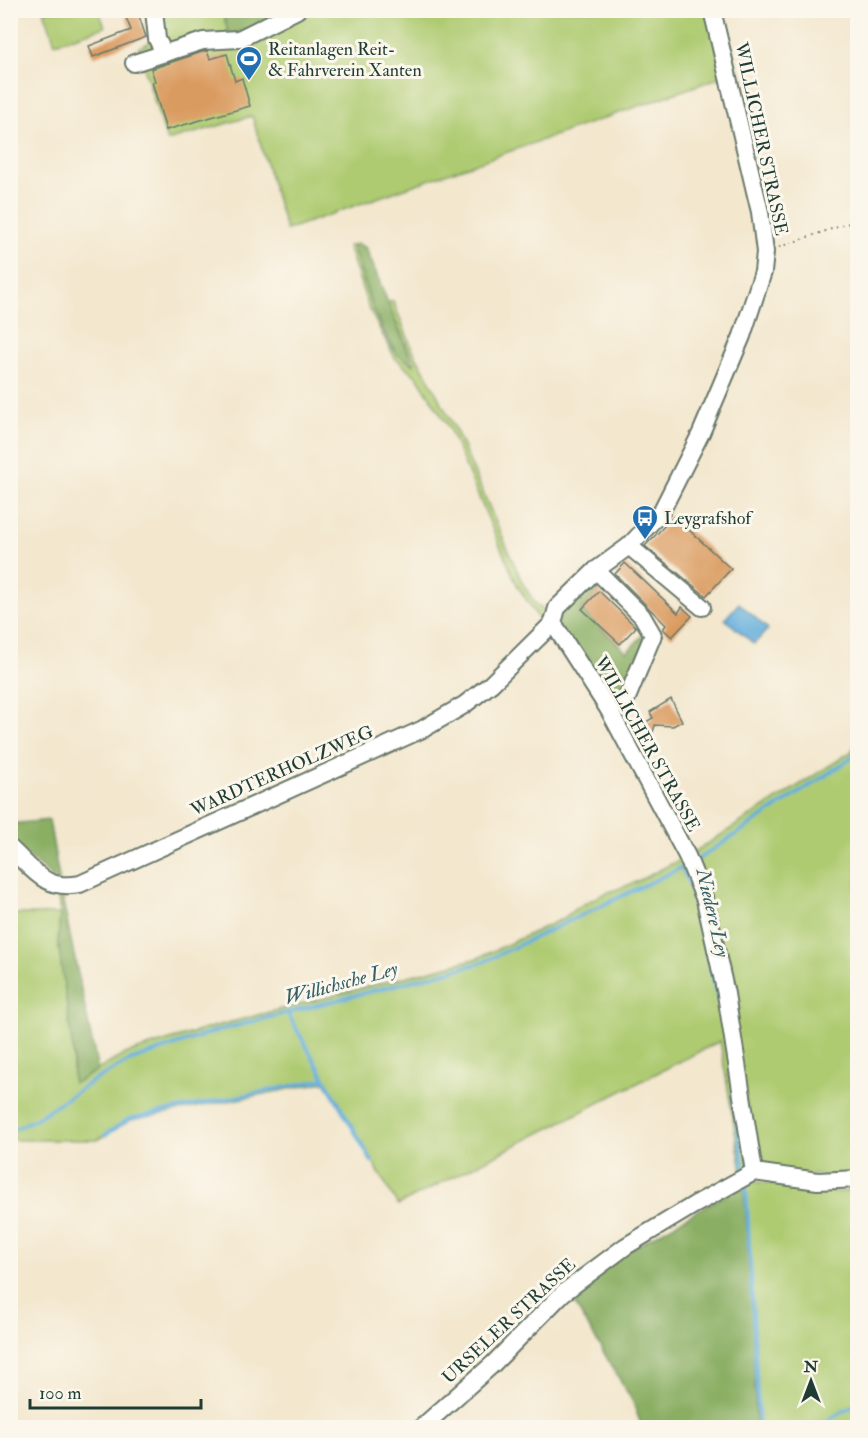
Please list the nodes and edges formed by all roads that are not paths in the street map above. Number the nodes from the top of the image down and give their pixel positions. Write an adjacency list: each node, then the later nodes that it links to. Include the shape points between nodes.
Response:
1 (154, 10): 4 (street, via 157,39)
2 (297, 10): 4 (street, via 239,39 203,41)
3 (712, 10): 6 (street, WILLICHER STRASSE, via 760,212 764,272 701,433 661,512)
4 (164, 53): 5 (street)
5 (134, 63)
6 (629, 546): 7 (street, WILLICHER STRASSE); 8 (street)
7 (596, 570): 9 (street, WILLICHER STRASSE, via 557,608); 10 (street, via 642,616 653,635 627,698)
8 (702, 607)
9 (553, 623): 10 (street, WILLICHER STRASSE); 11 (street, WARDTERHOLZWEG, via 482,691 423,729 80,884 48,884)
10 (609, 710): 12 (street, WILLICHER STRASSE, via 687,856 705,900 726,994)
11 (10, 848)
12 (754, 1172): 13 (street, via 818,1181); 14 (street, URSELER STRASSE, via 626,1246 563,1293 493,1364)
13 (858, 1179)
14 (421, 1428)

